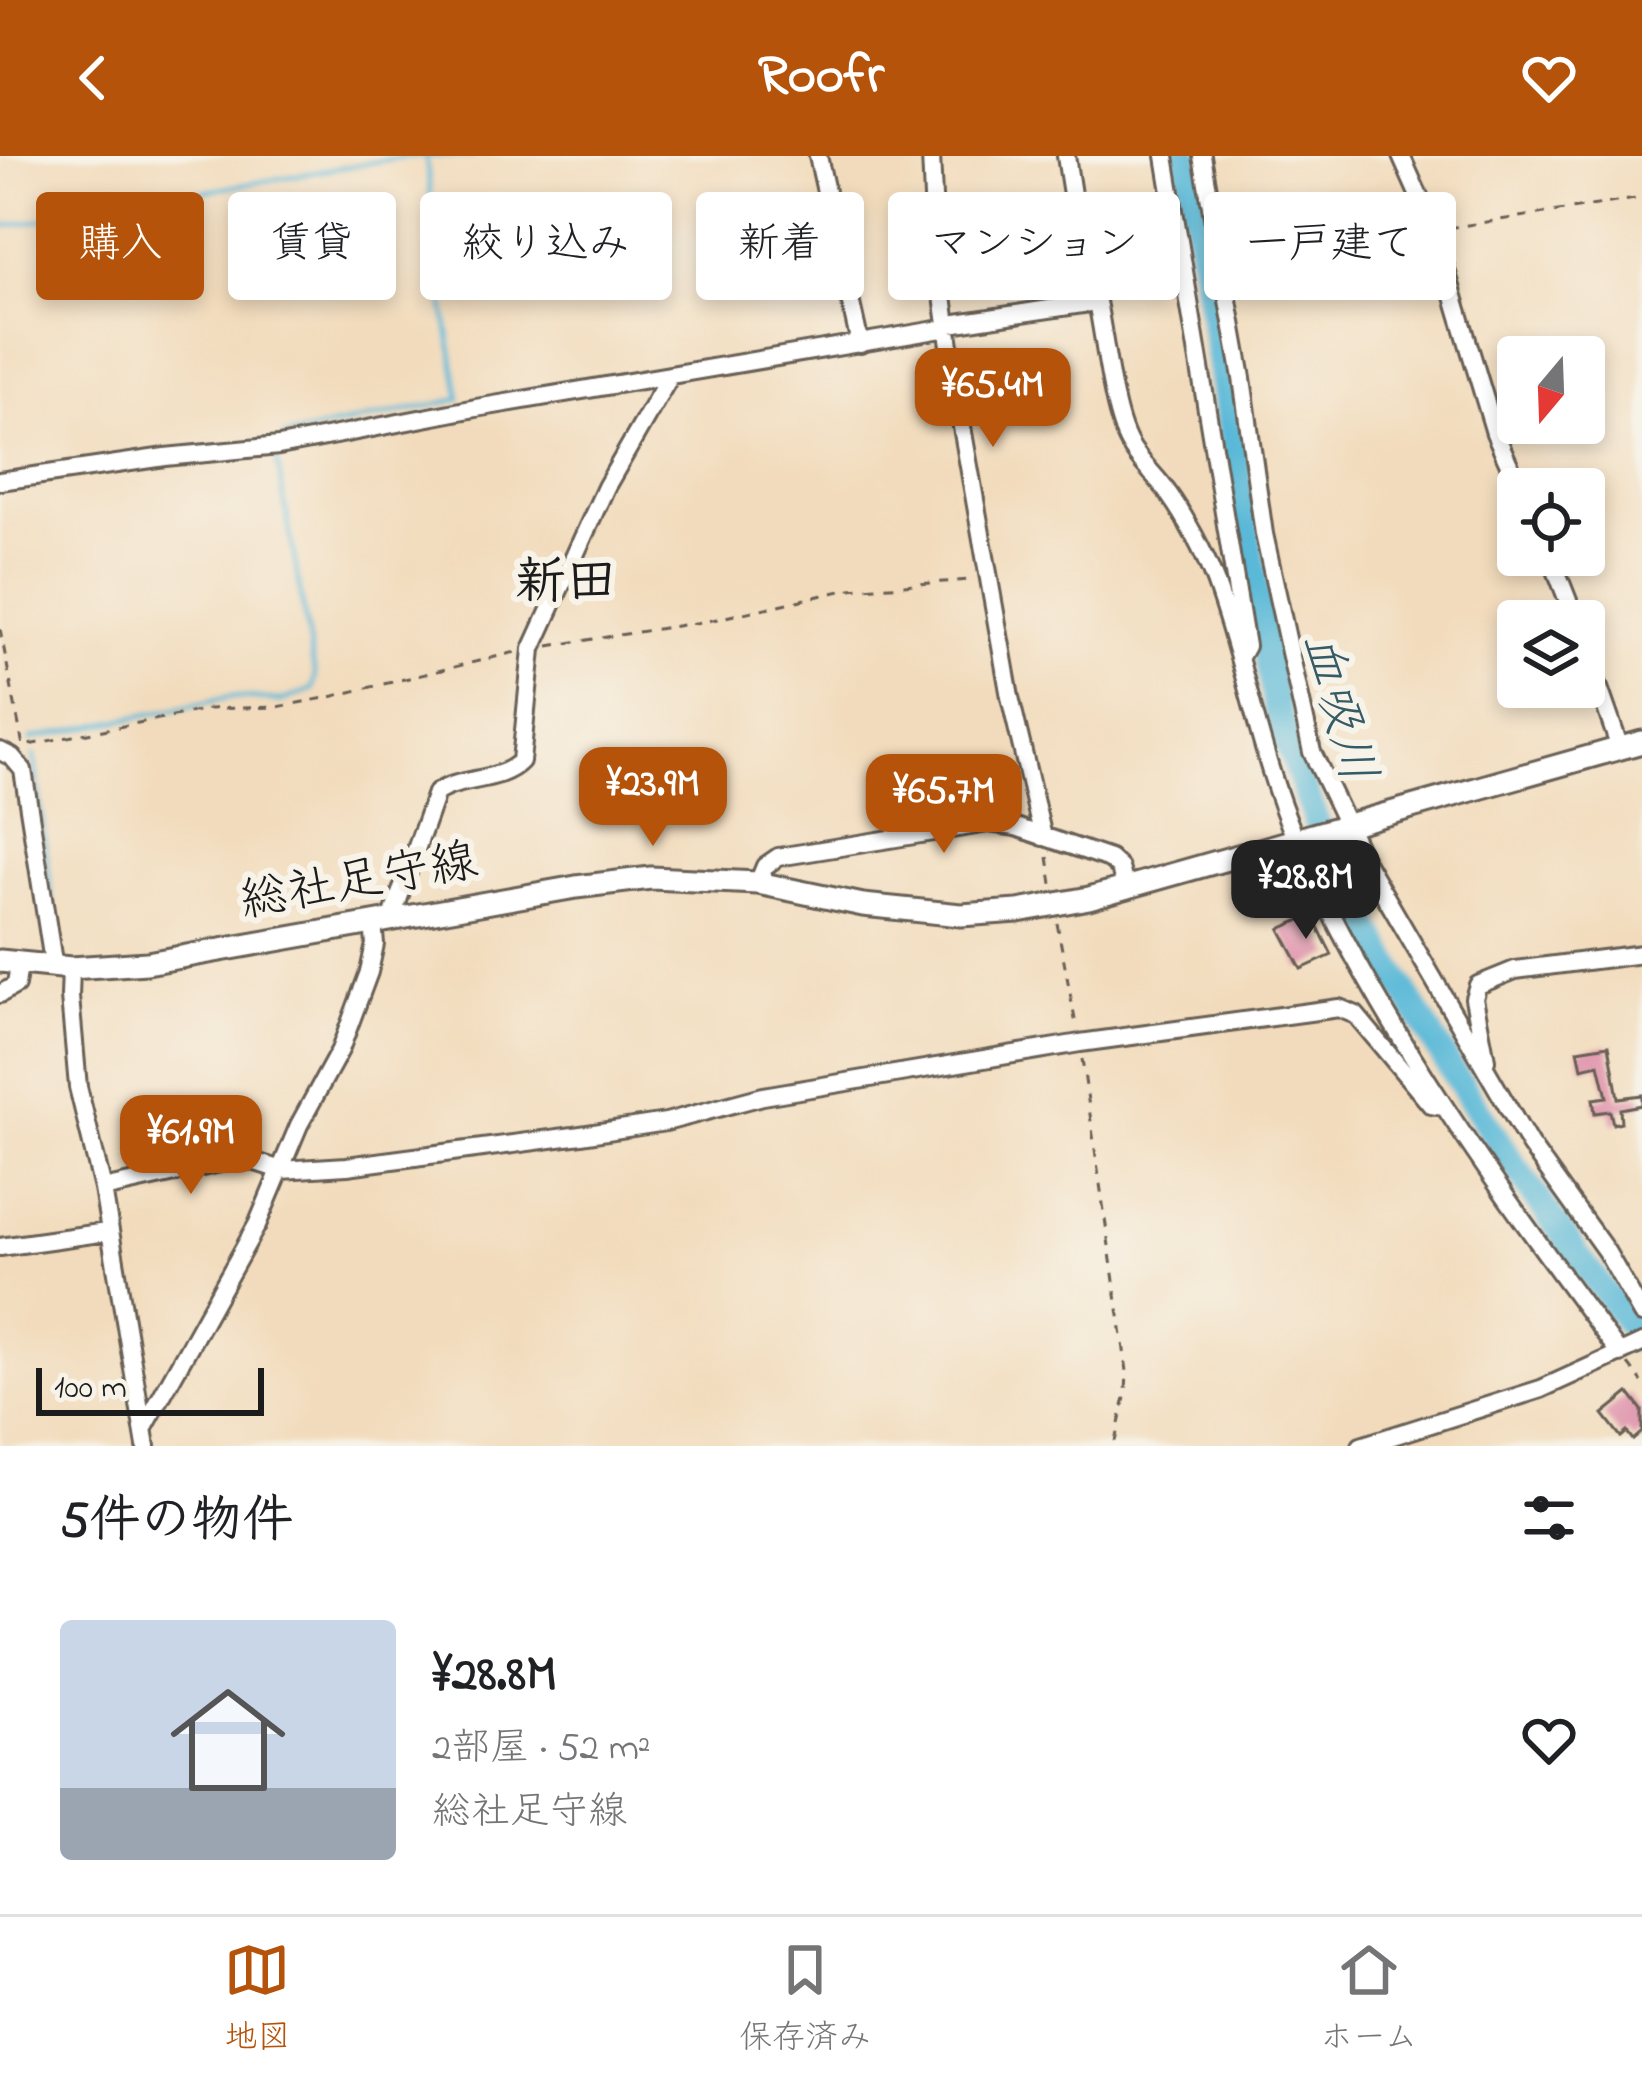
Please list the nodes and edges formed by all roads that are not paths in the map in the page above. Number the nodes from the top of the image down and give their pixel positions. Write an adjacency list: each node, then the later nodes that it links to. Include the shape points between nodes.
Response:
1 (818, 156): 9 (street)
2 (931, 156): 8 (street)
3 (1066, 156): 7 (street)
4 (1165, 156): 13 (street, via 1246,646)
5 (1202, 156): 17 (street, via 1264,534 1312,752)
6 (1401, 156): 11 (street, via 1434,230)
7 (1089, 303): 8 (street); 13 (street, via 1097,302 1128,442 1202,550)
8 (950, 323): 9 (street); 18 (street, via 988,579)
9 (860, 344): 10 (street)
10 (670, 376): 12 (street, via 279,446); 22 (street, via 606,488 532,649 521,761 436,793)
11 (1511, 468)
12 (0, 481)
13 (1241, 656): 19 (street, via 1263,747)
14 (1605, 690): 15 (street)
15 (1631, 745): 17 (main road, 総社足守線)
16 (0, 751): 25 (street, via 23,770)
17 (1343, 826): 19 (main road, 総社足守線); 27 (street)
18 (1044, 837): 20 (street, via 988,823 926,832 778,857); 21 (street, via 1110,859)
19 (1300, 838): 21 (main road, 総社足守線); 28 (street, via 1350,946)
20 (758, 883): 21 (main road, 総社足守線, via 961,915 1054,905); 22 (main road, 総社足守線, via 628,880)
21 (1125, 886)
22 (382, 922): 25 (main road, 総社足守線, via 147,963); 29 (street, via 340,1050)
23 (1642, 953): 27 (street, via 1515,970 1478,985)
24 (10, 963): 25 (main road, 総社足守線); 26 (street, via 16,985)
25 (62, 968): 30 (street)
26 (0, 994)
27 (1488, 1073): 33 (street)
28 (1444, 1107): 29 (street, via 1431,1105 1356,1016 1339,1009 1080,1043 750,1099 666,1122); 34 (street, via 1520,1219)
29 (281, 1170): 30 (street, via 243,1158); 35 (street)
30 (103, 1189): 31 (street)
31 (104, 1233): 32 (street); 35 (street)
32 (0, 1247)
33 (1642, 1314)
34 (1631, 1349): 37 (street, via 1540,1389)
35 (145, 1426): 36 (street)
36 (146, 1446)
37 (1360, 1446)

